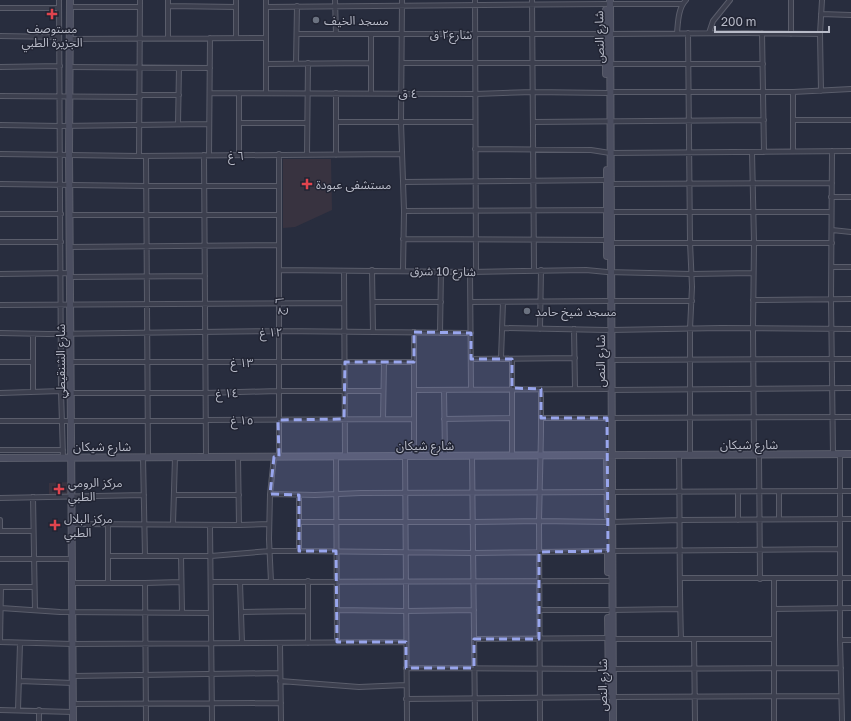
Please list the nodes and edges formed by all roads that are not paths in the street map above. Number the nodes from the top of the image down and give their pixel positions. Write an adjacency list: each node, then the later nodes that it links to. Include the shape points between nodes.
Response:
1 (59, 0): 28 (street)
2 (70, 0): 23 (street, شارع الشنقيطي)
3 (140, 0): 24 (street)
4 (168, 0): 18 (street)
5 (236, 0): 25 (street)
6 (266, 0): 26 (street)
7 (335, 0): 20 (street)
8 (402, 0): 21 (street)
9 (474, 0): 22 (street)
10 (686, 0): 17 (street)
11 (730, 0): 36 (street, via 713,21)
12 (791, 0): 44 (street)
13 (822, 0): 29 (street)
14 (532, 2): 15 (street); 22 (street); 33 (street)
15 (608, 2): 16 (street); 43 (street, شارع النص)
16 (642, 2): 17 (street)
17 (682, 4): 34 (street)
18 (168, 6): 25 (street); 48 (street)
19 (297, 6): 20 (street); 26 (street); 38 (street)
20 (335, 6): 21 (street); 39 (street)
21 (402, 6): 22 (street); 41 (street)
22 (475, 6): 42 (street)
23 (70, 7): 24 (street); 32 (street, شارع الشنقيطي)
24 (140, 7): 52 (street)
25 (236, 7): 50 (street)
26 (266, 7): 51 (street)
27 (0, 8): 28 (street)
28 (59, 8): 31 (street)
29 (821, 14): 30 (street); 45 (street)
30 (851, 15)
31 (59, 17): 32 (street); 47 (street)
32 (70, 17): 53 (street, شارع الشنقيطي)
33 (532, 33): 42 (street, شارع٢ ق); 43 (street, شارع٢ ق); 60 (street)
34 (677, 33): 35 (street, شارع٢ ق); 43 (street, شارع٢ ق)
35 (688, 33): 36 (street, شارع٢ ق); 63 (street)
36 (709, 33): 37 (street, شارع٢ ق)
37 (762, 33): 44 (street, شارع٢ ق); 64 (street)
38 (296, 34): 39 (street, شارع٢ ق); 55 (street)
39 (336, 34): 40 (street, شارع٢ ق)
40 (371, 34): 41 (street, شارع٢ ق); 57 (street)
41 (402, 34): 42 (street, شارع٢ ق); 58 (street)
42 (475, 34): 59 (street)
43 (608, 34): 62 (street, شارع النص)
44 (791, 34): 45 (street, شارع٢ ق)
45 (820, 34): 74 (street)
46 (0, 36): 47 (street)
47 (59, 36): 54 (street)
48 (168, 38): 49 (street); 52 (street)
49 (210, 38): 50 (street); 70 (street)
50 (236, 38): 51 (street)
51 (266, 38): 61 (street)
52 (140, 39): 53 (street); 68 (street)
53 (69, 42): 54 (street); 67 (street, شارع الشنقيطي)
54 (59, 46): 65 (street)
55 (296, 63): 56 (street); 61 (street)
56 (308, 63): 57 (street); 86 (street)
57 (371, 63): 84 (street)
58 (402, 63): 59 (street); 85 (street)
59 (475, 63): 60 (street); 87 (street)
60 (533, 63): 62 (street); 75 (street)
61 (266, 64): 82 (street)
62 (608, 64): 63 (street); 76 (street, شارع النص)
63 (688, 64): 64 (street); 77 (street)
64 (763, 64): 78 (street)
65 (60, 66): 66 (street); 71 (street)
66 (0, 67)
67 (70, 67): 68 (street); 72 (street, شارع الشنقيطي)
68 (140, 67): 69 (street); 90 (street)
69 (179, 68): 70 (street); 88 (street)
70 (210, 68): 80 (street)
71 (60, 76): 72 (street); 91 (street)
72 (70, 76): 92 (street, شارع الشنقيطي)
73 (851, 90): 74 (street, ٤ ق)
74 (821, 91): 79 (street, ٤ ق)
75 (533, 92): 76 (street, ٤ ق); 87 (street, ٤ ق); 100 (street)
76 (609, 92): 77 (street, ٤ ق); 101 (street, شارع النص)
77 (689, 92): 78 (street, ٤ ق); 96 (street)
78 (762, 92): 79 (street, ٤ ق); 93 (street)
79 (793, 92): 94 (street)
80 (210, 93): 81 (street, ٤ ق); 106 (street)
81 (239, 93): 82 (street, ٤ ق); 102 (street)
82 (266, 93): 86 (street, ٤ ق)
83 (336, 93): 84 (street, ٤ ق); 86 (street, ٤ ق); 97 (street)
84 (370, 93): 85 (street, ٤ ق)
85 (402, 93): 87 (street, ٤ ق); 98 (street)
86 (308, 94): 103 (street)
87 (475, 94): 99 (street)
88 (179, 95): 90 (street); 105 (street)
89 (0, 96): 91 (street)
90 (140, 96): 92 (street); 104 (street)
91 (60, 97): 92 (street); 109 (street)
92 (70, 97): 108 (street, شارع الشنقيطي)
93 (764, 120): 96 (street); 117 (street)
94 (793, 120): 95 (street); 112 (street)
95 (851, 120)
96 (689, 121): 101 (street); 115 (street)
97 (336, 122): 98 (street); 122 (street)
98 (402, 122): 99 (street); 123 (street)
99 (474, 122): 110 (street)
100 (533, 122): 101 (street); 111 (street)
101 (608, 122): 118 (street, شارع النص)
102 (240, 123): 103 (street); 127 (street)
103 (307, 123): 121 (street)
104 (140, 124): 105 (street); 108 (street); 128 (street)
105 (178, 124): 106 (street)
106 (209, 124): 126 (street)
107 (0, 125): 109 (street)
108 (69, 125): 109 (street); 125 (street, شارع الشنقيطي)
109 (60, 126): 124 (street)
110 (475, 149): 111 (street); 131 (street)
111 (533, 150): 118 (street, via 591,150); 130 (street)
112 (793, 151): 113 (street); 117 (street)
113 (832, 151): 114 (street); 134 (street)
114 (851, 151)
115 (690, 152): 116 (street); 118 (street); 135 (street)
116 (752, 152): 117 (street); 136 (street)
117 (764, 152)
118 (608, 153): 133 (street, شارع النص)
119 (0, 154): 124 (street, ٦ غ)
120 (279, 154): 121 (street, ٦ غ); 127 (street, ٦ غ); 142 (street, ٦ ج)
121 (307, 154): 122 (street, ٦ غ)
122 (336, 154): 123 (street, ٦ غ)
123 (402, 154): 132 (street)
124 (60, 155): 125 (street, ٦ غ); 138 (street)
125 (69, 155): 128 (street, ٦ غ); 139 (street, شارع الشنقيطي)
126 (207, 155): 127 (street, ٦ غ); 129 (street, ٦ غ); 141 (street)
127 (239, 155)
128 (139, 156): 129 (street, ٦ غ)
129 (146, 156): 140 (street)
130 (533, 180): 131 (street); 133 (street); 145 (street)
131 (475, 181): 132 (street); 147 (street)
132 (403, 182): 146 (street)
133 (609, 182): 135 (street); 148 (street, شارع النص)
134 (832, 182): 136 (street); 143 (street)
135 (689, 183): 136 (street); 149 (street)
136 (753, 183): 150 (street)
137 (0, 184): 138 (street)
138 (60, 184): 139 (street); 153 (street)
139 (70, 184): 140 (street); 154 (street, شارع الشنقيطي)
140 (146, 186): 141 (street); 157 (street)
141 (205, 186): 142 (street); 155 (street)
142 (279, 186): 156 (street, ٦ ج)
143 (831, 197): 144 (street); 151 (street)
144 (851, 197)
145 (534, 210): 147 (street); 148 (street); 164 (street)
146 (404, 211): 147 (street); 162 (street)
147 (475, 211): 163 (street)
148 (609, 211): 149 (street); 165 (street, شارع النص)
149 (690, 212): 150 (street); 168 (street)
150 (753, 212): 151 (street); 169 (street)
151 (831, 212): 160 (street)
152 (0, 214): 153 (street)
153 (61, 214): 158 (street)
154 (70, 215): 157 (street); 159 (street, شارع الشنقيطي)
155 (205, 215): 156 (street); 157 (street); 174 (street)
156 (279, 215): 171 (street, ٦ ج)
157 (146, 216): 172 (street)
158 (61, 223): 159 (street); 167 (street)
159 (70, 223): 173 (street, شارع الشنقيطي)
160 (832, 230): 161 (street); 170 (street)
161 (851, 232)
162 (403, 239): 163 (street); 179 (street)
163 (475, 240): 164 (street); 184 (street)
164 (534, 240): 165 (street); 180 (street)
165 (609, 241): 168 (street); 186 (street, شارع النص)
166 (0, 242): 167 (street)
167 (61, 242): 189 (street)
168 (690, 242): 169 (street); 190 (street)
169 (754, 242): 170 (street); 187 (street)
170 (832, 243): 175 (street)
171 (279, 245): 174 (street); 177 (street, ٦ ج)
172 (146, 246): 173 (street); 174 (street); 192 (street)
173 (70, 247): 191 (street, شارع الشنقيطي)
174 (205, 247): 193 (street)
175 (832, 268): 176 (street); 196 (street)
176 (851, 268)
177 (279, 270): 182 (street, شارع 10 شرق); 204 (street, ٦ ج)
178 (372, 270): 179 (street, شارع 10 شرق); 182 (street, شارع 10 شرق); 199 (street)
179 (403, 270): 183 (street, شارع 10 شرق)
180 (534, 270): 181 (street, شارع 10 شرق); 184 (street, شارع 10 شرق)
181 (541, 270): 186 (street, شارع 10 شرق); 203 (street)
182 (344, 271): 205 (street)
183 (441, 271): 185 (street, شارع 10 شرق); 200 (street)
184 (476, 271): 185 (street, شارع 10 شرق)
185 (470, 272): 201 (street)
186 (609, 272): 190 (street, شارع 10 شرق); 197 (street, شارع النص)
187 (753, 273): 190 (street, شارع 10 شرق); 195 (street)
188 (0, 274): 189 (street)
189 (60, 274): 191 (street); 210 (street)
190 (691, 274): 198 (street)
191 (70, 275): 192 (street); 206 (street, شارع الشنقيطي)
192 (147, 276): 193 (street); 207 (street)
193 (205, 276): 208 (street)
194 (851, 299): 196 (street)
195 (753, 300): 196 (street); 215 (street)
196 (831, 300): 216 (street)
197 (609, 301): 198 (street); 203 (street); 218 (street, شارع النص)
198 (692, 301): 214 (street)
199 (374, 302): 200 (street); 221 (street)
200 (441, 302): 226 (street)
201 (471, 302): 202 (street); 227 (street)
202 (503, 302): 203 (street); 211 (street)
203 (540, 302): 212 (street)
204 (279, 303): 205 (street); 208 (street); 219 (street, ٦ ج)
205 (344, 303): 220 (street)
206 (70, 304): 207 (street); 210 (street); 230 (street, شارع الشنقيطي)
207 (148, 304): 208 (street); 224 (street)
208 (205, 304): 225 (street)
209 (0, 305): 210 (street)
210 (61, 305): 229 (street)
211 (502, 328): 212 (street); 231 (street)
212 (540, 329): 213 (street)
213 (574, 329): 218 (street); 232 (street)
214 (690, 329): 215 (street); 218 (street); 235 (street)
215 (752, 329): 216 (street); 236 (street)
216 (831, 329): 217 (street); 237 (street)
217 (851, 329)
218 (609, 330): 239 (street, شارع النص); 254 (street, شارع النص)
219 (278, 331): 220 (street, ١٢ غ); 225 (street, ١٢ غ); 244 (street, ٦ ج)
220 (345, 332): 221 (street, ١٢ غ); 245 (street)
221 (374, 332): 222 (street, ١٢ غ)
222 (414, 332): 226 (street, ١٢ غ); 247 (street)
223 (0, 333): 228 (street, ١٢ غ)
224 (148, 333): 225 (street, ١٢ غ); 230 (street, ١٢ غ); 248 (street)
225 (205, 333): 243 (street)
226 (440, 333): 227 (street, ١٢ غ)
227 (471, 333): 233 (street)
228 (33, 334): 229 (street, ١٢ غ); 241 (street)
229 (61, 334): 230 (street, ١٢ غ); 261 (street)
230 (71, 334): 242 (street, شارع الشنقيطي)
231 (502, 358): 233 (street); 234 (street)
232 (575, 358): 234 (street); 251 (street)
233 (471, 359): 253 (street)
234 (512, 359): 249 (street)
235 (690, 359): 236 (street); 239 (street); 259 (street)
236 (753, 359): 237 (street); 255 (street)
237 (832, 359): 238 (street); 256 (street)
238 (851, 359)
239 (611, 360): 254 (street, شارع النص)
240 (0, 362): 241 (street)
241 (33, 362): 260 (street)
242 (70, 362): 248 (street, ١٣ غ); 266 (street, شارع الشنقيطي)
243 (206, 362): 244 (street, ١٣ غ); 248 (street, ١٣ غ); 268 (street)
244 (278, 362): 245 (street, ١٣ غ); 262 (street, ٦ ج)
245 (344, 362): 246 (street, ١٣ غ); 264 (street)
246 (384, 362): 247 (street, ١٣ غ); 263 (street)
247 (414, 362): 257 (street)
248 (147, 363): 267 (street)
249 (512, 388): 250 (street); 253 (street); 272 (street)
250 (541, 388): 251 (street); 273 (street)
251 (575, 388): 254 (street)
252 (851, 388): 256 (street)
253 (471, 389): 258 (street)
254 (609, 389): 259 (street); 274 (street, شارع النص)
255 (753, 389): 256 (street); 259 (street); 269 (street)
256 (832, 389): 270 (street)
257 (414, 390): 258 (street); 278 (street)
258 (444, 390): 279 (street)
259 (690, 390): 275 (street)
260 (33, 391): 261 (street); 265 (street)
261 (61, 391): 283 (street)
262 (278, 391): 264 (street, ١٤ غ); 268 (street, ١٤ غ); 281 (street, ٦ ج)
263 (383, 391): 264 (street, ١٤ غ); 277 (street)
264 (345, 392): 276 (street)
265 (0, 393)
266 (71, 393): 267 (street, ١٤ غ); 284 (street, شارع الشنقيطي)
267 (148, 393): 268 (street, ١٤ غ); 285 (street)
268 (206, 393): 280 (street)
269 (754, 417): 270 (street); 275 (street); 293 (street)
270 (833, 417): 271 (street); 288 (street)
271 (851, 417)
272 (511, 418): 279 (street); 298 (street)
273 (541, 418): 274 (street); 299 (street)
274 (610, 418): 275 (street); 300 (street, شارع النص)
275 (691, 418): 292 (street)
276 (344, 419): 277 (street, ١٥ غ); 281 (street, ١٥ غ); 309 (street)
277 (383, 419): 278 (street, ١٥ غ)
278 (414, 419): 295 (street)
279 (444, 419): 296 (street)
280 (206, 420): 281 (street, ١٥ غ); 285 (street, ١٥ غ); 305 (street)
281 (278, 420): 307 (street, ٦ ج)
282 (0, 421): 283 (street, ١٥ غ)
283 (62, 421): 284 (street, ١٥ غ); 287 (street)
284 (71, 421): 285 (street, ١٥ غ); 302 (street, شارع الشنقيطي)
285 (148, 421): 303 (street)
286 (0, 450): 287 (street)
287 (63, 450): 301 (street)
288 (833, 454): 289 (street, شارع شيكان); 293 (street, شارع شيكان)
289 (840, 454): 290 (street, شارع شيكان); 317 (street)
290 (851, 454)
291 (679, 455): 292 (street, شارع شيكان); 300 (street, شارع شيكان); 313 (street)
292 (690, 455): 293 (street, شارع شيكان)
293 (757, 455): 315 (street)
294 (404, 456): 295 (street, شارع شيكان); 309 (street, شارع شيكان); 318 (street)
295 (414, 456): 296 (street, شارع شيكان)
296 (445, 456): 297 (street, شارع شيكان)
297 (472, 456): 298 (street, شارع شيكان); 322 (street)
298 (512, 456): 299 (street, شارع شيكان)
299 (540, 456): 300 (street, شارع شيكان); 319 (street)
300 (609, 456): 312 (street, شارع النص)
301 (63, 457): 302 (street, شارع شيكان); 310 (street, شارع شيكان)
302 (72, 457): 303 (street, شارع شيكان); 327 (street, شارع الشنقيطي)
303 (146, 457): 304 (street, شارع شيكان); 323 (street)
304 (175, 457): 305 (street, شارع شيكان); 324 (street)
305 (206, 457): 306 (street, شارع شيكان)
306 (238, 457): 307 (street, شارع شيكان); 325 (street)
307 (276, 457): 308 (street, شارع شيكان); 320 (street, ٦ ج)
308 (336, 457): 309 (street, شارع شيكان); 321 (street)
309 (345, 457)
310 (0, 458)
311 (851, 491): 317 (street)
312 (610, 492): 313 (street); 319 (street); 342 (street, شارع النص)
313 (680, 492): 314 (street); 334 (street)
314 (738, 492): 315 (street); 335 (street)
315 (760, 492): 316 (street); 336 (street)
316 (779, 492): 317 (street); 330 (street)
317 (840, 492): 331 (street)
318 (405, 493): 321 (street); 322 (street); 340 (street)
319 (539, 493): 322 (street); 337 (street)
320 (270, 494): 326 (street); 347 (street, ٦ ج)
321 (336, 494): 326 (street); 339 (street)
322 (473, 494): 341 (street)
323 (144, 495): 327 (street); 345 (street)
324 (174, 495): 325 (street); 346 (street)
325 (239, 495): 349 (street)
326 (298, 495): 338 (street)
327 (72, 496): 328 (street); 343 (street, شارع الشنقيطي)
328 (33, 497): 329 (street); 351 (street)
329 (0, 498)
330 (779, 519): 331 (street); 336 (street)
331 (841, 519): 332 (street); 354 (street)
332 (851, 519)
333 (0, 520): 350 (street)
334 (680, 520): 335 (street); 342 (street); 352 (street)
335 (738, 520): 336 (street)
336 (760, 520): 353 (street)
337 (539, 521): 341 (street); 342 (street); 361 (street)
338 (299, 522): 339 (street); 356 (street)
339 (336, 522): 340 (street); 357 (street)
340 (405, 522): 341 (street); 358 (street)
341 (473, 522): 360 (street)
342 (610, 522): 359 (street, شارع النص)
343 (72, 524): 344 (street); 366 (street, شارع الشنقيطي)
344 (108, 524): 345 (street); 362 (street)
345 (145, 524): 346 (street); 363 (street)
346 (173, 524): 348 (street)
347 (269, 524): 349 (street); 355 (street, ٦ ج)
348 (210, 525): 349 (street); 365 (street)
349 (239, 525)
350 (0, 531): 351 (street)
351 (33, 531): 368 (street)
352 (680, 549): 353 (street); 359 (street); 369 (street)
353 (760, 549): 354 (street); 372 (street)
354 (840, 549): 370 (street)
355 (270, 551): 356 (street); 365 (street); 383 (street, ٦ ج)
356 (299, 551): 357 (street)
357 (336, 551): 358 (street); 375 (street)
358 (405, 551): 360 (street); 376 (street)
359 (610, 551): 361 (street); 379 (street, شارع النص); 398 (street, شارع النص)
360 (473, 552): 361 (street); 377 (street)
361 (539, 552): 378 (street)
362 (108, 556): 363 (street); 385 (street)
363 (145, 556): 364 (street)
364 (181, 556): 365 (street); 380 (street)
365 (210, 556): 381 (street)
366 (72, 559): 368 (street); 384 (street, شارع الشنقيطي)
367 (0, 560): 368 (street)
368 (33, 560): 388 (street)
369 (680, 578): 372 (street); 392 (street)
370 (840, 578): 371 (street); 373 (street); 390 (street)
371 (851, 578)
372 (760, 579): 373 (street)
373 (774, 579): 393 (street)
374 (308, 581): 375 (street); 383 (street); 399 (street)
375 (337, 581): 376 (street); 395 (street)
376 (406, 581): 377 (street); 400 (street)
377 (474, 581): 378 (street); 396 (street)
378 (540, 581): 379 (street); 397 (street)
379 (608, 581): 398 (street, شارع النص)
380 (182, 582): 386 (street); 403 (street)
381 (211, 582): 382 (street); 405 (street)
382 (240, 582): 383 (street); 404 (street)
383 (271, 582)
384 (73, 583): 385 (street); 401 (street, شارع الشنقيطي)
385 (108, 583): 386 (street)
386 (145, 583): 402 (street)
387 (1, 587): 388 (street); 389 (street)
388 (34, 587): 394 (street)
389 (1, 608): 394 (street); 414 (street)
390 (840, 608): 391 (street); 393 (street); 412 (street)
391 (851, 608)
392 (680, 609): 398 (street); 409 (street)
393 (774, 609): 411 (street)
394 (35, 610): 401 (street)
395 (337, 610): 400 (street); 416 (street)
396 (474, 610): 400 (street); 406 (street)
397 (539, 610): 398 (street); 407 (street)
398 (610, 610): 408 (street, شارع النص)
399 (308, 611): 404 (street); 420 (street)
400 (406, 611): 417 (street)
401 (73, 612): 402 (street); 421 (street, شارع الشنقيطي)
402 (146, 612): 403 (street); 422 (street)
403 (182, 612): 405 (street)
404 (241, 612): 418 (street)
405 (211, 613): 423 (street)
406 (474, 639): 407 (street); 425 (street)
407 (540, 639): 408 (street); 426 (street)
408 (611, 639): 409 (street); 430 (street, شارع النص)
409 (681, 639): 410 (street)
410 (694, 639): 411 (street); 427 (street)
411 (774, 639): 428 (street)
412 (840, 640): 413 (street); 429 (street)
413 (851, 640)
414 (0, 642): 415 (street)
415 (20, 642): 421 (street); 435 (street)
416 (337, 642): 417 (street); 420 (street)
417 (406, 642): 424 (street)
418 (242, 643): 419 (street); 423 (street)
419 (280, 643): 420 (street); 431 (street)
420 (308, 643)
421 (73, 644): 422 (street); 434 (street, شارع الشنقيطي)
422 (146, 644): 423 (street); 432 (street)
423 (211, 644): 433 (street)
424 (406, 668): 425 (street); 438 (street)
425 (474, 668): 426 (street); 442 (street)
426 (540, 668): 430 (street); 443 (street)
427 (694, 668): 428 (street); 430 (street); 444 (street)
428 (774, 668): 429 (street); 441 (street)
429 (841, 668): 439 (street)
430 (611, 669): 440 (street, شارع النص)
431 (280, 673): 433 (street); 436 (street)
432 (145, 675): 433 (street); 434 (street); 449 (street)
433 (211, 675): 446 (street)
434 (73, 676): 437 (street, شارع الشنقيطي)
435 (19, 681): 437 (street); 451 (street)
436 (280, 681): 438 (street, via 359,687); 447 (street)
437 (73, 683): 448 (street, شارع الشنقيطي)
438 (406, 685): 445 (street)
439 (841, 696): 441 (street); 466 (street)
440 (611, 697): 443 (street); 444 (street); 462 (street, شارع النص); 463 (street, شارع النص)
441 (774, 697): 444 (street); 465 (street)
442 (475, 698): 443 (street); 445 (street); 460 (street)
443 (540, 698): 461 (street)
444 (695, 698): 464 (street)
445 (406, 699): 459 (street)
446 (212, 703): 447 (street); 449 (street); 457 (street)
447 (281, 703): 458 (street)
448 (73, 704): 449 (street); 453 (street, شارع الشنقيطي)
449 (146, 704): 456 (street)
450 (0, 710): 451 (street)
451 (18, 710): 452 (street)
452 (39, 710): 453 (street); 454 (street)
453 (73, 712): 455 (street, شارع الشنقيطي)
454 (39, 721)
455 (73, 721)
456 (146, 721)
457 (212, 721)
458 (281, 721)
459 (407, 721)
460 (475, 721)
461 (540, 721)
462 (609, 721)
463 (613, 721)
464 (695, 721)
465 (774, 721)
466 (842, 721)

